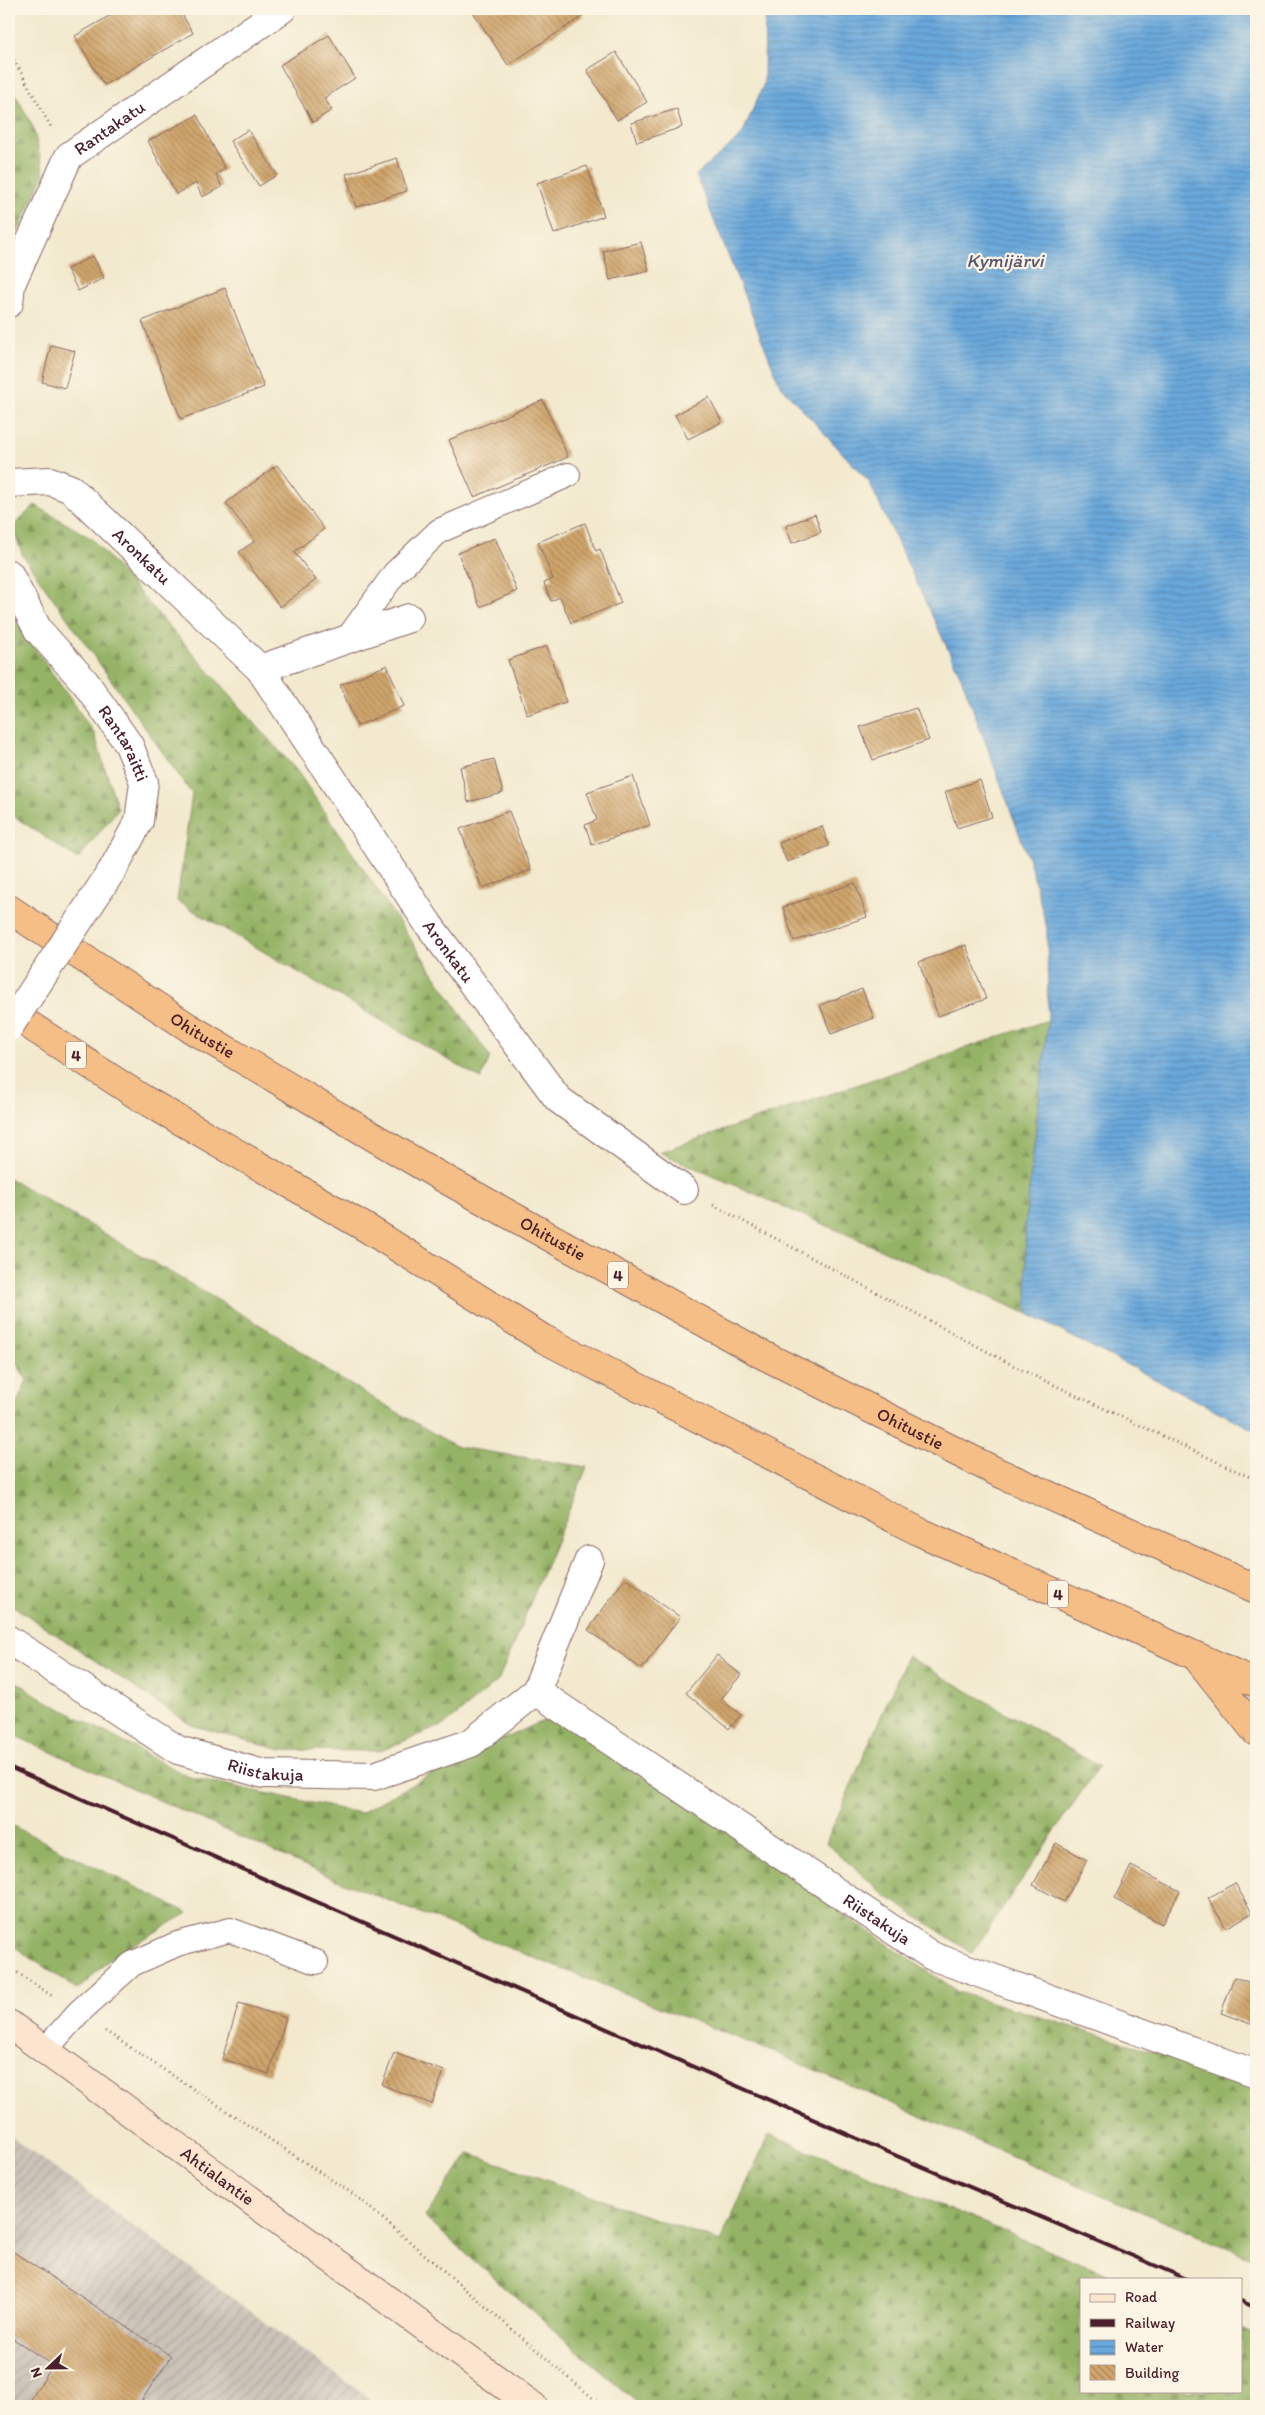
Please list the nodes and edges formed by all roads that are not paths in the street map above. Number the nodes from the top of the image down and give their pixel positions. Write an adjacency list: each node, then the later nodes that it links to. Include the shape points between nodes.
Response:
1 (282, 9): 2 (street, Rantakatu, via 69,156 12,284)
2 (9, 303)
3 (568, 475): 7 (lane, via 439,531 395,573)
4 (9, 483): 8 (street, Aronkatu, via 50,480 72,489)
5 (9, 574): 11 (street, Rantaraitti, bridge, via 38,630 85,682 128,744 144,782 139,821 113,869)
6 (409, 618): 7 (street)
7 (348, 638): 8 (street)
8 (260, 668): 12 (street, Aronkatu, via 428,925 558,1100)
9 (9, 909): 14 (highway, Ohitustie / 4, via 188,1026 428,1169 764,1356 995,1471)
10 (9, 1012): 16 (highway, 4, via 142,1099 368,1229 542,1338 920,1532)
11 (9, 1027)
12 (684, 1190)
13 (589, 1560): 18 (street, Riistakuja)
14 (1256, 1589)
15 (9, 1640): 18 (street, Riistakuja, via 178,1750 264,1774 374,1776 471,1743)
16 (1196, 1656): 17 (highway, 4); 19 (highway)
17 (1256, 1683)
18 (536, 1691): 23 (street, Riistakuja, via 932,1956)
19 (1256, 1732)
20 (316, 1962): 22 (lane, via 230,1930 177,1944 132,1964 78,2013)
21 (9, 2024): 22 (main road, Ahtialantie)
22 (45, 2050): 24 (main road, Ahtialantie)
23 (1256, 2074)
24 (425, 2326): 25 (main road, Ahtialantie); 26 (main road, Ahtialantie)
25 (509, 2406)
26 (533, 2406)

